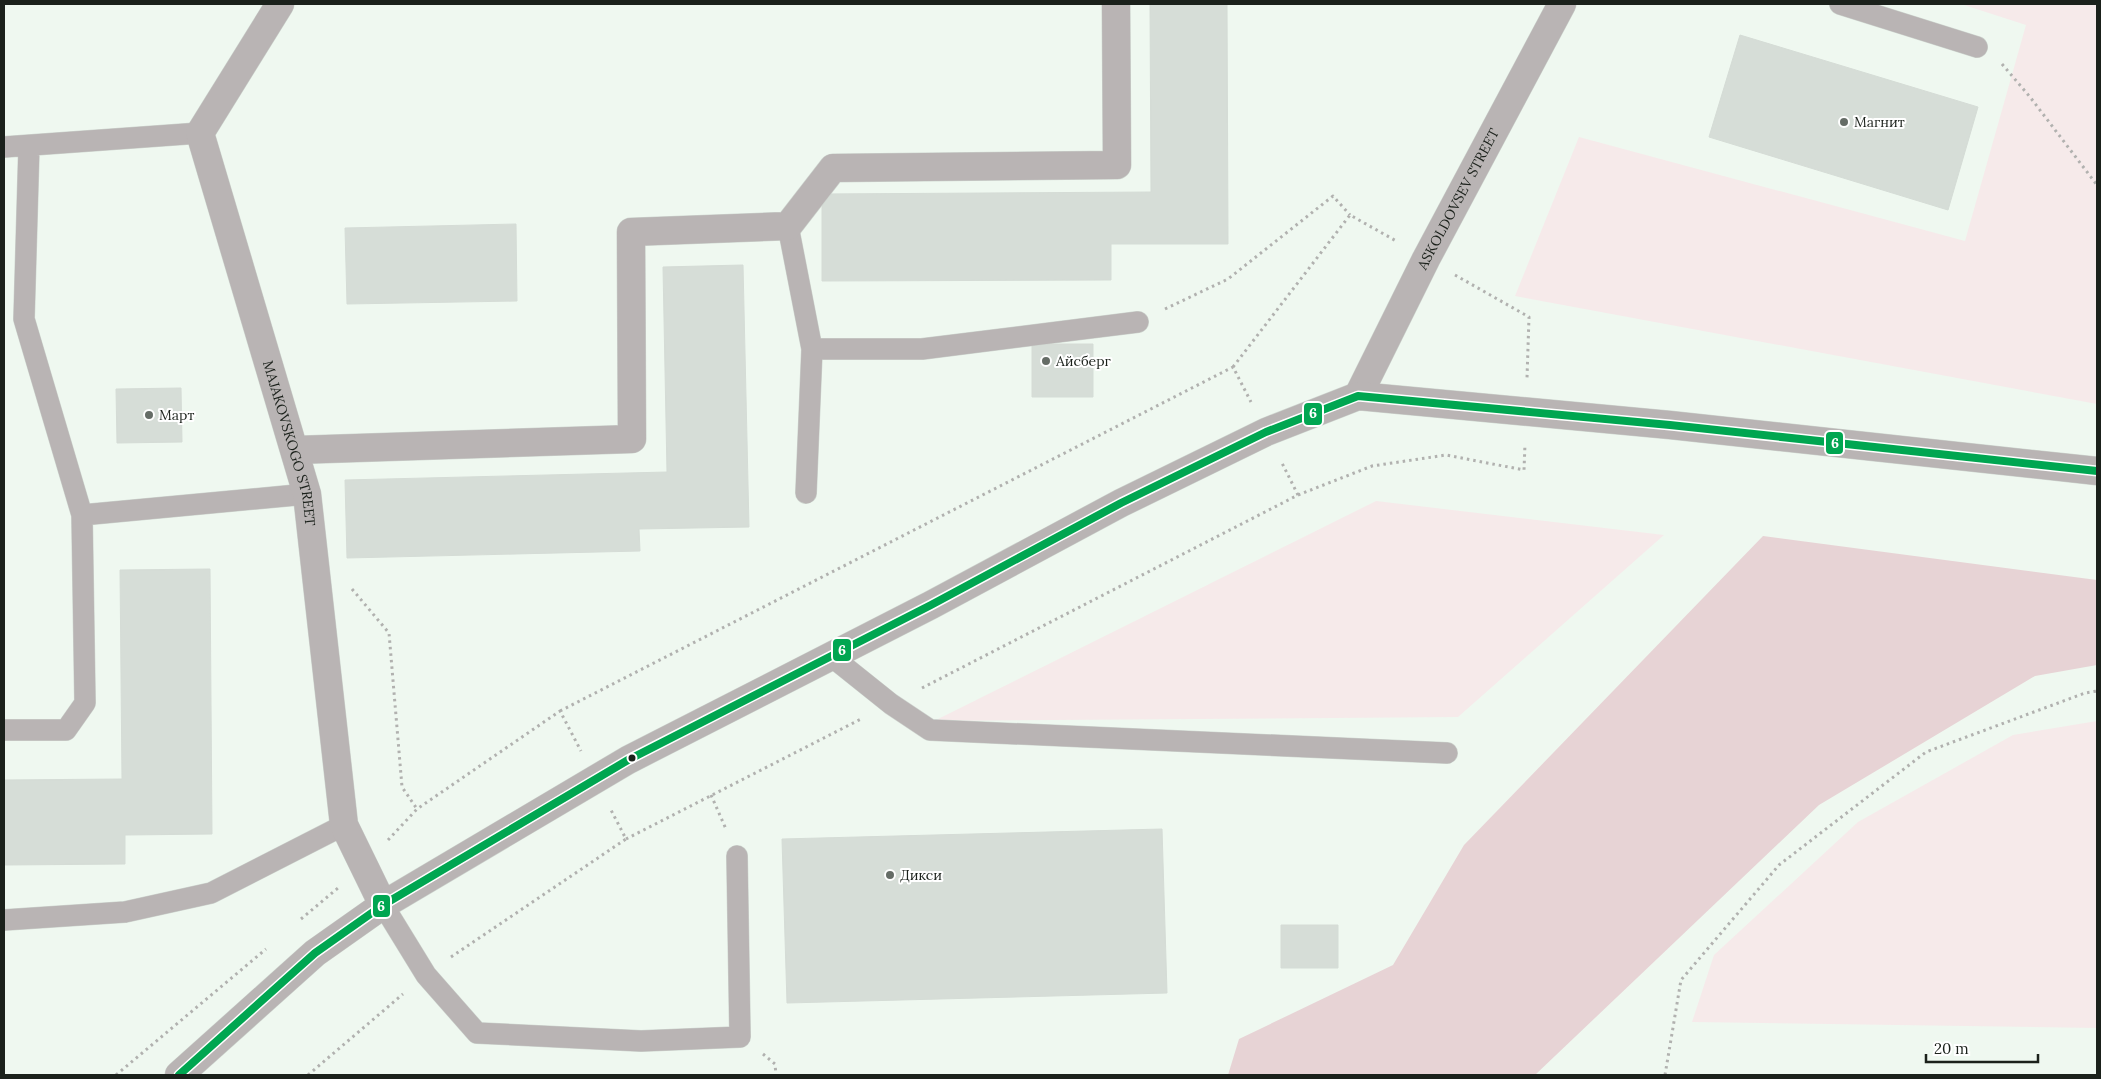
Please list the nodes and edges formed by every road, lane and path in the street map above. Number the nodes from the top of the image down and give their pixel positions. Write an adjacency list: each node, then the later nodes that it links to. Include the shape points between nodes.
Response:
1 (280, 4): 6 (street)
2 (1116, 4): 11 (street, via 1117,165 833,168)
3 (1562, 4): 15 (street, ASKOLDOVSEV STREET, via 1426,259)
4 (1840, 4): 5 (lane)
5 (1977, 47): 9 (path, via 1994,55)
6 (200, 133): 7 (lane); 16 (street, MAJAKOVSKOGO STREET)
7 (29, 146): 8 (lane); 12 (lane)
8 (4, 147)
9 (2097, 185)
10 (1350, 215): 13 (path, via 1334,196 1228,279)
11 (788, 226): 14 (lane); 16 (street, via 631,232 632,438)
12 (14, 319): 20 (lane)
13 (1138, 322): 14 (lane, via 922,349)
14 (812, 349): 18 (lane)
15 (1358, 396): 17 (street, via 1670,425); 22 (street, via 1266,432 1121,503)
16 (295, 450): 19 (street, MAJAKOVSKOGO STREET)
17 (2097, 471)
18 (806, 493)
19 (307, 494): 20 (lane); 28 (street, MAJAKOVSKOGO STREET)
20 (82, 515): 24 (lane, via 85,703 66,730)
21 (348, 584): 27 (path, via 389,633 402,787)
22 (831, 656): 25 (lane, via 891,704 930,730); 30 (street, via 628,760)
23 (2097, 691): 33 (path, via 1926,752 1779,865 1681,980)
24 (4, 730)
25 (1447, 753)
26 (711, 796): 29 (path)
27 (418, 809)
28 (344, 825): 30 (street, MAJAKOVSKOGO STREET); 31 (lane, via 211,893 125,912)
29 (737, 856): 30 (lane, via 740,1037 641,1041 477,1032 426,974)
30 (383, 905): 32 (street, via 314,953)
31 (4, 920)
32 (179, 1075)
33 (1664, 1075)

